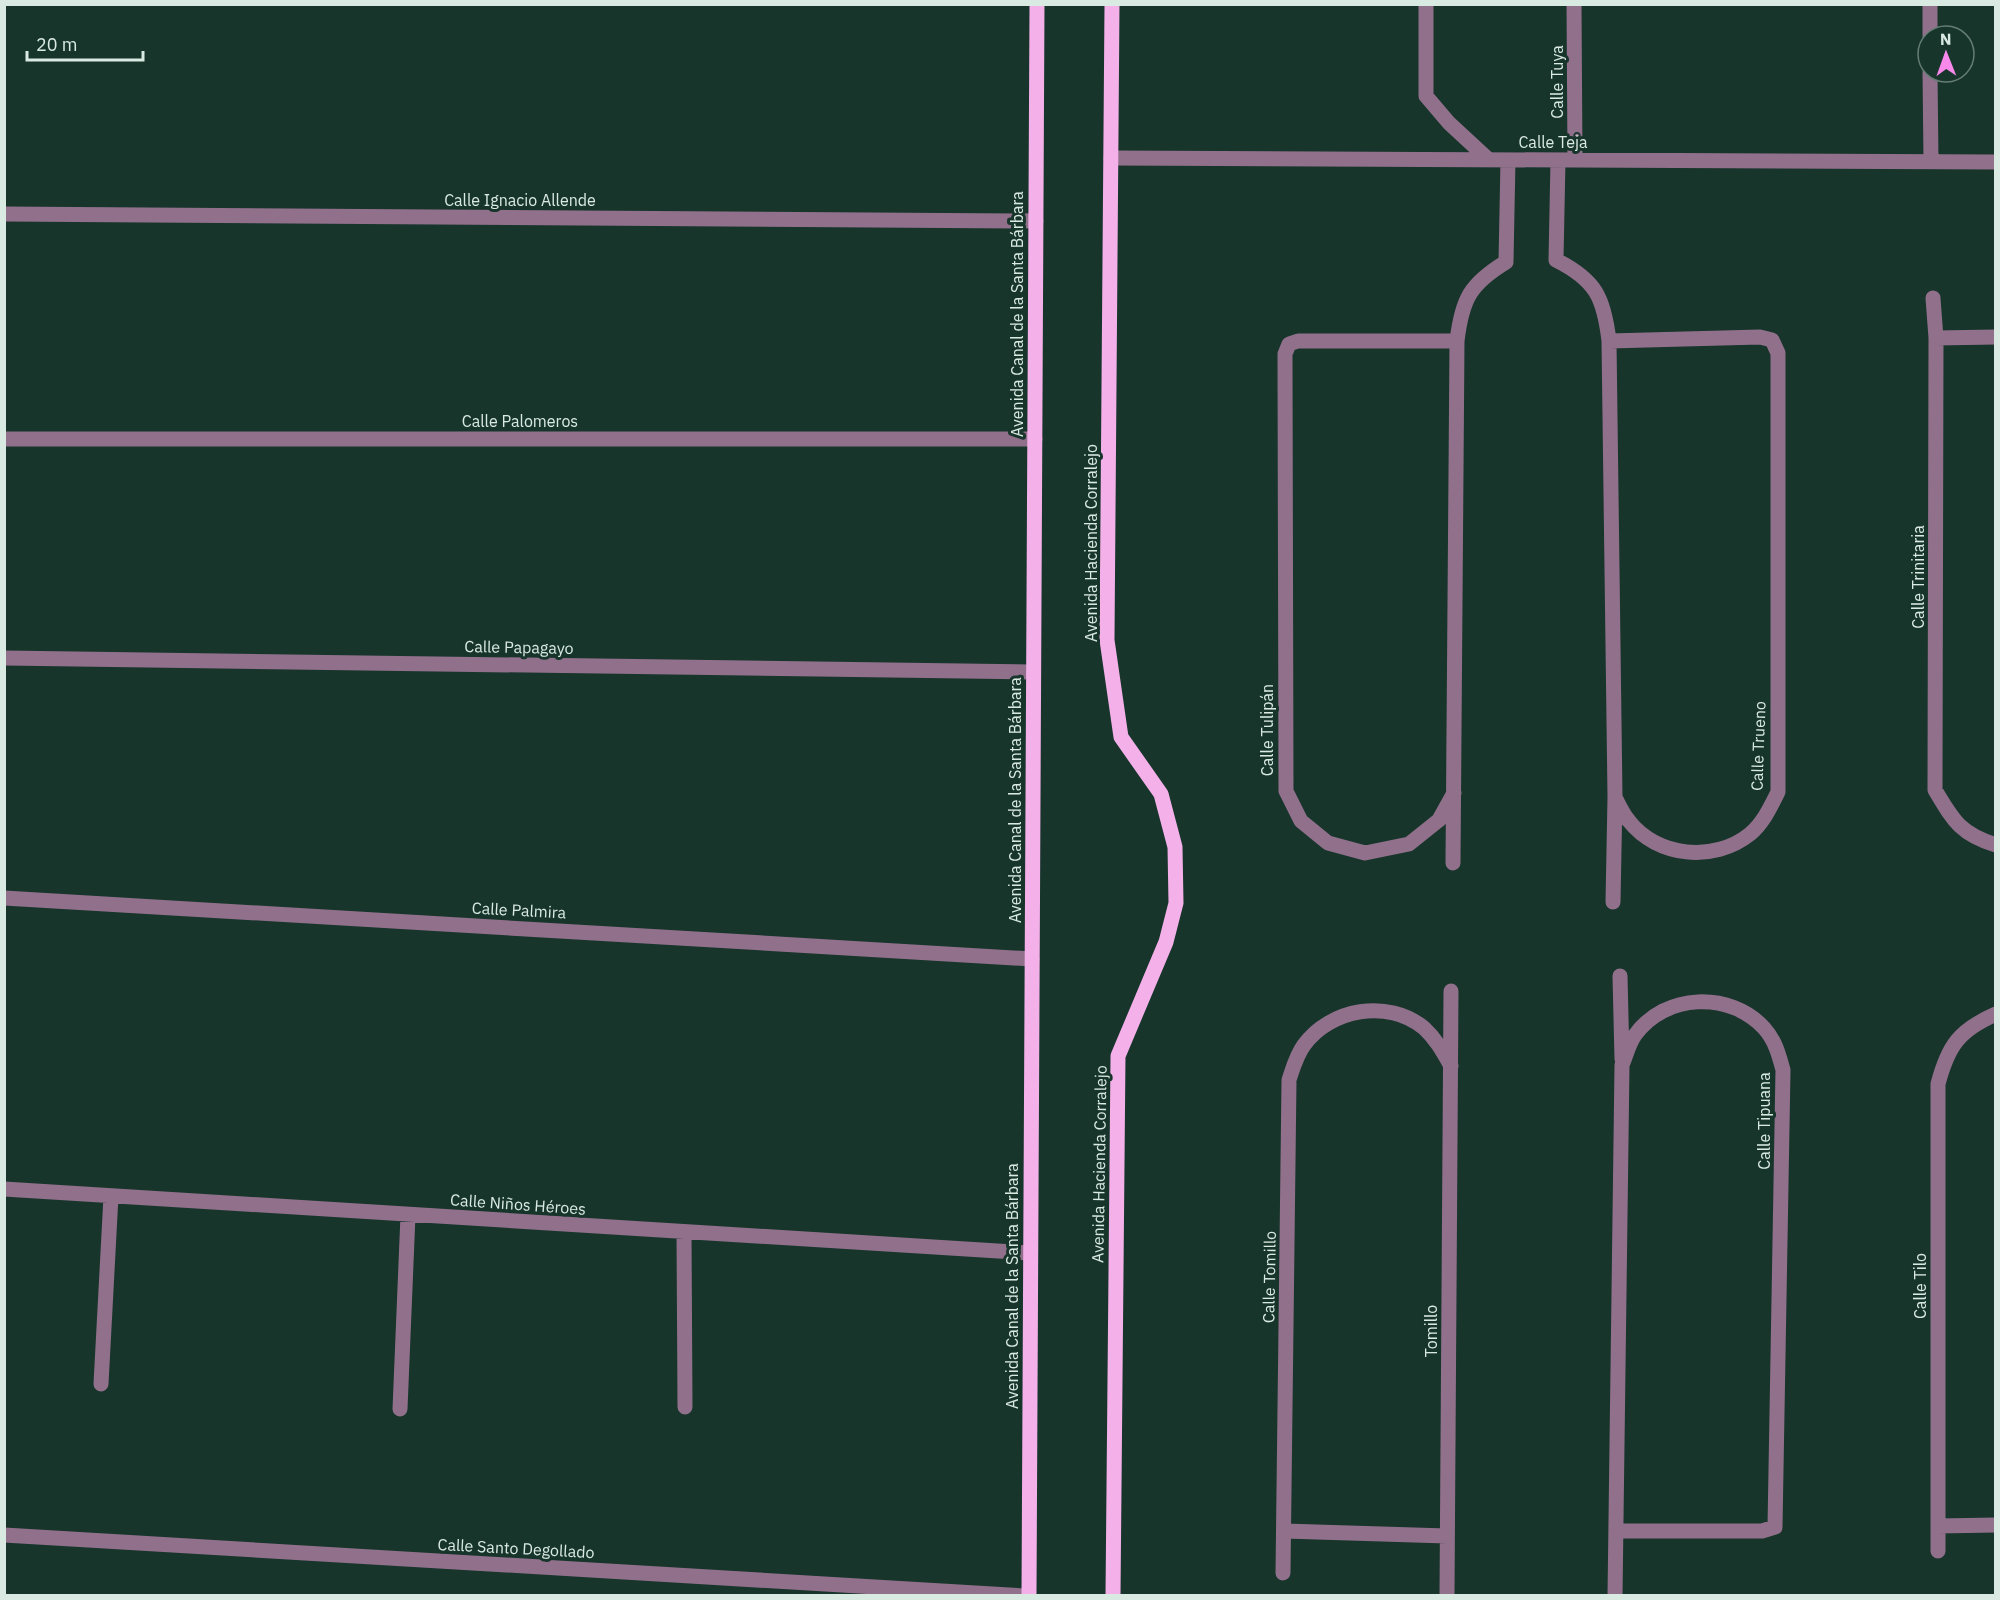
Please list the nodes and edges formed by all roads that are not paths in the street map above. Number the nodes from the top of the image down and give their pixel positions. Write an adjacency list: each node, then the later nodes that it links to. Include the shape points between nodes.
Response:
1 (1037, 4): 16 (main road, Avenida Canal de la Santa Bárbara)
2 (1112, 4): 8 (main road, Avenida Hacienda Corralejo)
3 (1426, 4): 9 (street, via 1426,96)
4 (1574, 4): 12 (street, Calle Tuya)
5 (1930, 4): 6 (street)
6 (1930, 24)
7 (1930, 84): 13 (street)
8 (1111, 158): 9 (street, Calle Teja); 55 (main road, Avenida Hacienda Corralejo, via 1107,640 1121,737 1161,794 1175,847 1176,903 1166,942 1118,1056)
9 (1489, 160): 10 (street, Calle Teja)
10 (1508, 160): 11 (street, Calle Teja); 20 (street, Calle Tulipán, via 1506,262 1484,275 1469,291 1461,311)
11 (1558, 160): 12 (street, Calle Teja); 21 (street, via 1556,260 1592,284 1605,309)
12 (1575, 160): 13 (street, Calle Teja)
13 (1931, 162): 14 (street, Calle Teja)
14 (1995, 162)
15 (4, 214): 16 (street, Calle Ignacio Allende)
16 (1036, 221): 23 (main road, Avenida Canal de la Santa Bárbara)
17 (1933, 298): 19 (street, Calle Trinitaria)
18 (1995, 337): 19 (street)
19 (1936, 338): 28 (street, Calle Trinitaria, via 1935,790 1956,824 1975,839)
20 (1457, 341): 26 (street, Calle Tulipán); 26 (street, Calle Tulipán, via 1298,341 1289,344 1285,354 1286,792 1301,820 1328,843 1365,853 1409,844 1439,820)
21 (1609, 341): 27 (street); 27 (street, Calle Trueno, via 1760,338 1772,340 1778,353 1778,792 1764,819 1749,835 1718,850 1696,853 1667,849 1644,836 1629,821)
22 (4, 439): 23 (street, Calle Palomeros)
23 (1035, 439): 25 (main road, Avenida Canal de la Santa Bárbara)
24 (4, 658): 25 (street, Calle Papagayo)
25 (1033, 672): 32 (main road, Avenida Canal de la Santa Bárbara)
26 (1454, 793): 29 (street)
27 (1615, 797): 31 (street)
28 (1995, 845)
29 (1453, 862)
30 (4, 898): 32 (street, Calle Palmira)
31 (1613, 903)
32 (1032, 958): 42 (main road, Avenida Canal de la Santa Bárbara)
33 (1620, 976): 36 (street)
34 (1451, 991): 37 (street, Tomillo)
35 (1995, 1014): 47 (street, Calle Tilo, via 1974,1024 1958,1038 1945,1058 1938,1084)
36 (1622, 1065): 49 (street, Calle Tipuana); 49 (street, Calle Tipuana, via 1634,1035 1657,1014 1683,1003 1713,1001 1737,1008 1765,1029 1777,1048 1783,1070 1775,1527 1762,1531)
37 (1451, 1066): 48 (street, Calle Tomillo, via 1437,1041 1422,1027 1404,1016 1364,1011 1343,1016 1319,1029 1295,1060 1289,1080); 51 (street, Tomillo)
38 (4, 1189): 39 (street, Calle Niños Héroes)
39 (111, 1196): 40 (street, Calle Niños Héroes); 43 (street)
40 (408, 1215): 41 (street, Calle Niños Héroes); 45 (street)
41 (684, 1232): 42 (street, Calle Niños Héroes); 44 (street)
42 (1029, 1253): 54 (main road, Avenida Canal de la Santa Bárbara)
43 (101, 1384)
44 (685, 1407)
45 (400, 1409)
46 (1995, 1525): 47 (street)
47 (1938, 1526): 52 (street, Calle Tilo)
48 (1284, 1531): 51 (street); 53 (street, Calle Tomillo)
49 (1618, 1531): 57 (street, Calle Tipuana)
50 (4, 1536): 54 (street, Calle Santo Degollado)
51 (1447, 1536): 56 (street, Tomillo)
52 (1938, 1551)
53 (1283, 1573)
54 (1028, 1596)
55 (1113, 1596)
56 (1447, 1596)
57 (1616, 1596)

